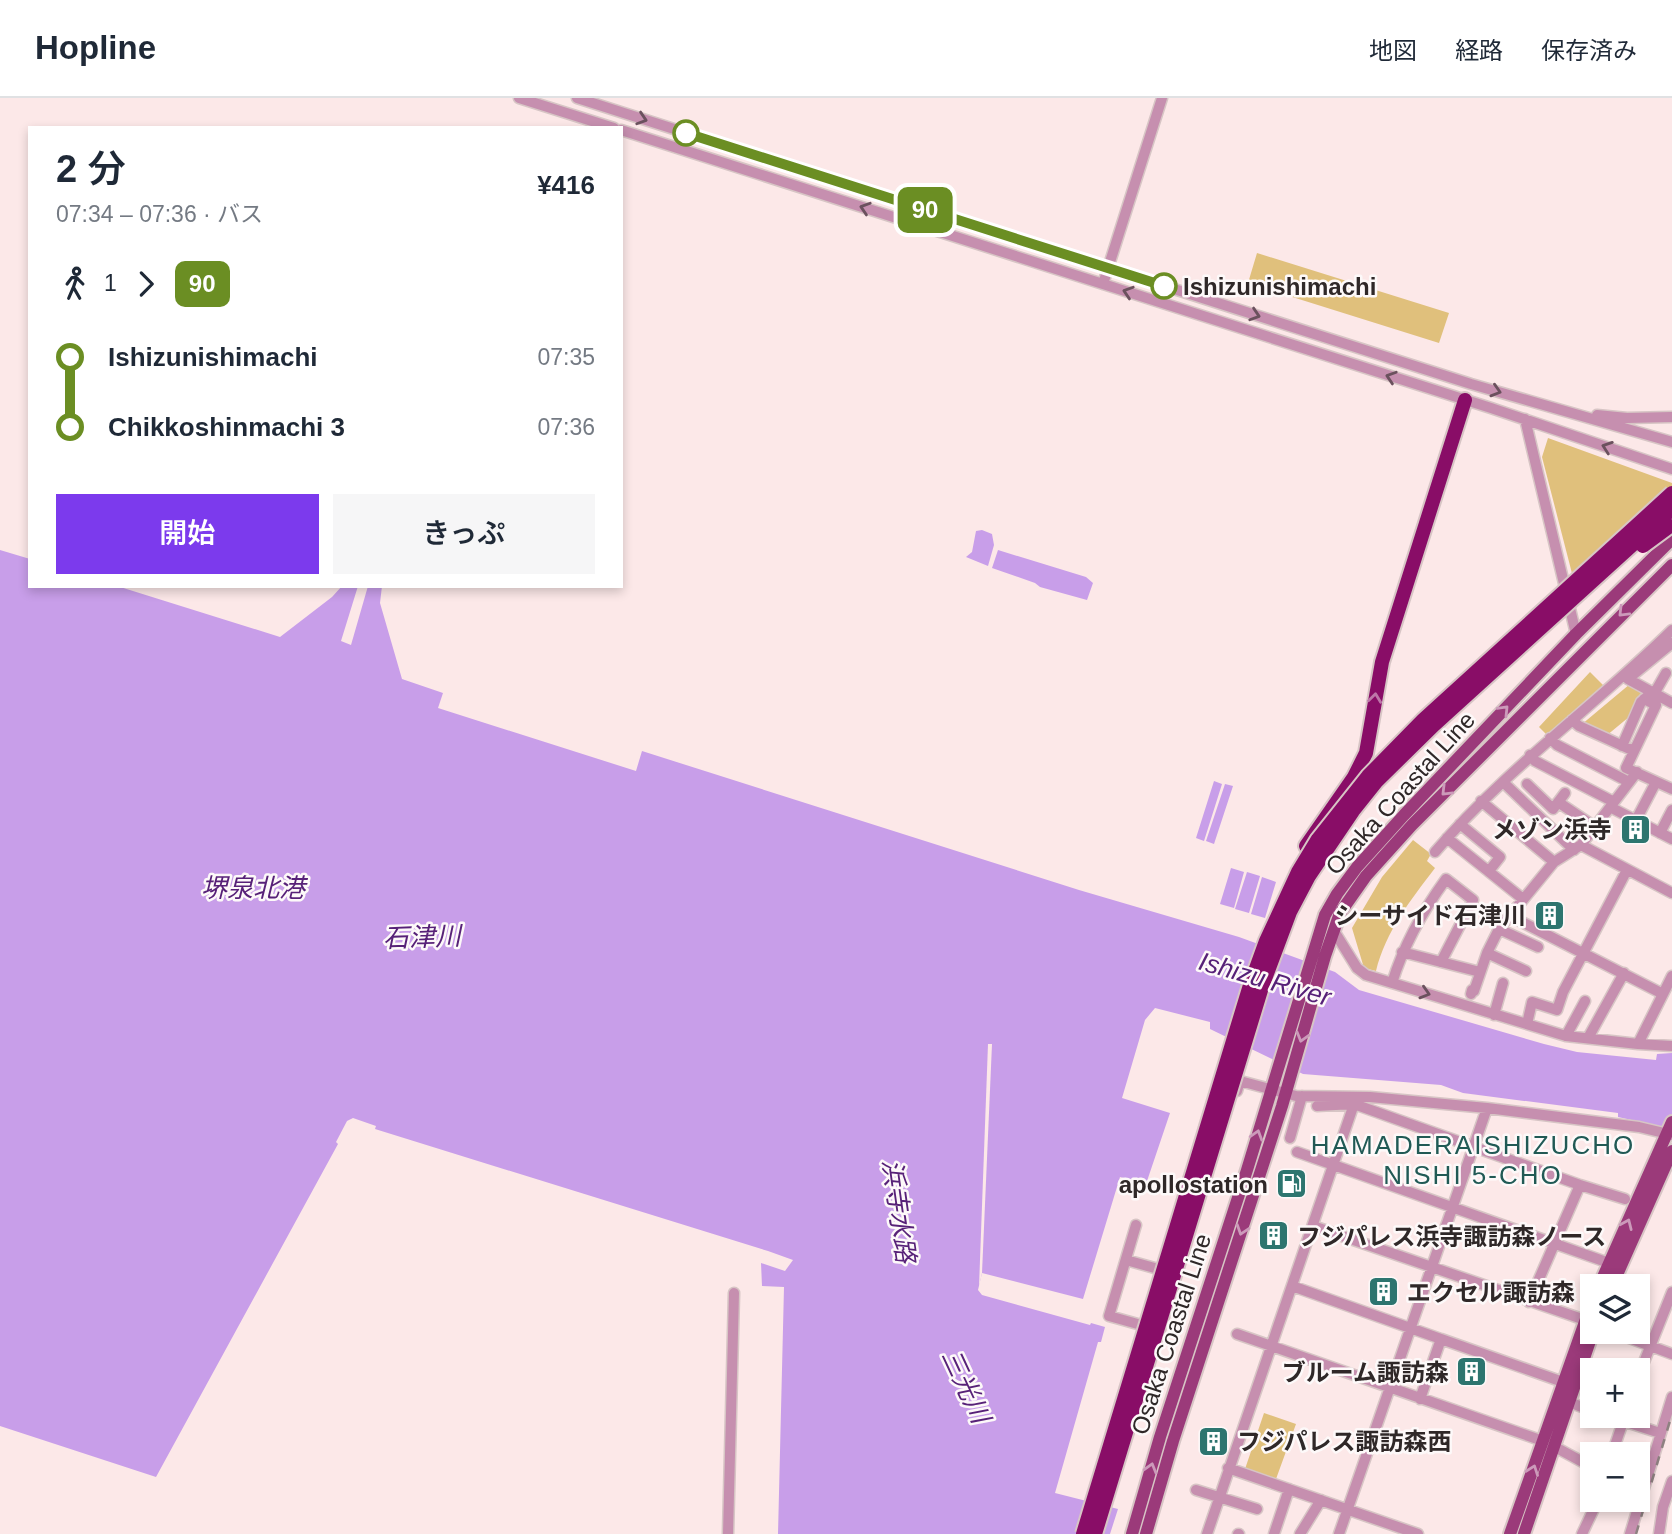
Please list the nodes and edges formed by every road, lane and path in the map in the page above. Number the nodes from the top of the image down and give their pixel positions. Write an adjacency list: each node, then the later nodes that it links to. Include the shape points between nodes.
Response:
1 (519, 98): 4 (street)
2 (577, 98): 6 (street, one-way to 6)
3 (1162, 98): 6 (street)
4 (608, 126)
5 (623, 131): 7 (street, one-way to 5)
6 (1108, 269): 7 (street); 8 (street, one-way to 8)
7 (1103, 284): 9 (street, one-way to 7)
8 (1471, 383): 9 (street); 10 (street, one-way to 10)
9 (1465, 400): 12 (street); 57 (highway, one-way to 9, bridge, via 1297,862 1366,753 1382,662)
10 (1541, 405): 11 (street, via 1610,417); 13 (street)
11 (1672, 417)
12 (1525, 419): 14 (street, one-way to 12); 21 (street)
13 (1672, 442)
14 (1672, 469)
15 (1672, 494): 57 (highway, bridge, via 1423,720 1368,776 1318,839)
16 (1672, 509): 24 (highway, bridge)
17 (1672, 525): 24 (highway, bridge, via 1591,587)
18 (1672, 539): 21 (main road, Osaka Coastal Line)
19 (1672, 565): 56 (main road, Osaka Coastal Line, one-way to 56, via 1412,825 1366,876 1340,913)
20 (1672, 630): 27 (street)
21 (1576, 634): 78 (main road, Osaka Coastal Line, one-way to 21, via 1312,953 1337,894 1357,867)
22 (1671, 645): 25 (street, via 1628,679)
23 (1669, 669): 25 (street)
24 (1492, 673): 140 (highway, bridge, via 1369,791 1328,844 1290,912 1252,1018)
25 (1650, 695): 26 (street); 29 (street); 30 (street, via 1656,705)
26 (1672, 703)
27 (1572, 720): 28 (street); 29 (street)
28 (1550, 737): 31 (street); 34 (street)
29 (1622, 746): 30 (street)
30 (1634, 751): 32 (street, via 1626,768)
31 (1530, 755): 33 (street); 39 (street)
32 (1637, 772): 34 (street); 35 (street)
33 (1503, 782): 38 (street); 47 (street)
34 (1629, 782): 39 (street)
35 (1656, 782): 37 (street); 41 (street)
36 (1527, 784): 43 (street, via 1553,809 1562,798)
37 (1672, 789)
38 (1481, 801): 42 (street); 49 (street)
39 (1612, 805): 41 (street); 43 (street)
40 (1672, 810): 44 (street)
41 (1636, 820): 44 (street)
42 (1460, 824): 45 (street); 51 (street, via 1500,857)
43 (1595, 827): 47 (street)
44 (1660, 833): 46 (street)
45 (1447, 838): 48 (street); 51 (street)
46 (1672, 839)
47 (1578, 847): 49 (street); 50 (street)
48 (1435, 852)
49 (1554, 862): 53 (street)
50 (1627, 870): 52 (street); 60 (street)
51 (1489, 871): 53 (street)
52 (1672, 893)
53 (1523, 899): 54 (street)
54 (1510, 916): 55 (street); 60 (street)
55 (1499, 929): 58 (street); 61 (street)
56 (1334, 931): 67 (street, via 1357,968); 79 (main road, Osaka Coastal Line, one-way to 79)
57 (1266, 941): 139 (highway, bridge)
58 (1538, 947)
59 (1402, 952): 62 (street); 62 (street, via 1446,879 1473,900); 67 (street)
60 (1584, 952): 65 (street); 73 (street, via 1557,1010 1532,1002)
61 (1487, 953): 63 (street); 64 (street)
62 (1441, 962): 64 (street)
63 (1526, 971)
64 (1480, 972): 69 (street)
65 (1624, 973): 70 (street); 75 (street)
66 (1672, 976): 70 (street)
67 (1392, 983): 72 (street, one-way to 72)
68 (1503, 983): 72 (street)
69 (1471, 994)
70 (1662, 994): 76 (street)
71 (1585, 1001): 74 (street)
72 (1494, 1015): 73 (street)
73 (1527, 1024): 74 (street)
74 (1566, 1036): 75 (street)
75 (1588, 1038): 76 (street)
76 (1639, 1044): 77 (street)
77 (1672, 1045)
78 (1271, 1089): 79 (street); 101 (street, via 1240,1081); 141 (main road, Osaka Coastal Line, one-way to 78)
79 (1286, 1093): 80 (street); 142 (main road, Osaka Coastal Line, one-way to 142)
80 (1302, 1096): 83 (street); 85 (street)
81 (1354, 1104): 82 (street); 86 (street); 89 (street)
82 (1317, 1106)
83 (1488, 1108): 84 (street); 86 (street)
84 (1670, 1131): 97 (main road, one-way to 84)
85 (1290, 1138)
86 (1475, 1146): 90 (street); 92 (street)
87 (1672, 1151): 100 (main road)
88 (1297, 1152): 89 (street)
89 (1334, 1166): 92 (street); 94 (street)
90 (1580, 1185): 91 (street); 95 (street)
91 (1625, 1199)
92 (1454, 1208): 95 (street); 98 (street)
93 (1136, 1225): 96 (street)
94 (1312, 1226): 98 (street); 102 (street)
95 (1554, 1244): 97 (street); 105 (street)
96 (1126, 1260): 101 (street); 101 (street, via 1109,1316 1164,1331)
97 (1609, 1263): 99 (main road)
98 (1432, 1268): 105 (street); 107 (street)
99 (1604, 1274)
100 (1617, 1274)
101 (1181, 1275)
102 (1292, 1286): 107 (street); 113 (street)
103 (1672, 1292): 114 (street)
104 (734, 1293): 138 (street)
105 (1529, 1302): 106 (street)
106 (1580, 1318)
107 (1411, 1327): 110 (street); 118 (street)
108 (1237, 1334): 113 (street)
109 (1580, 1334): 117 (main road)
110 (1441, 1339): 117 (street); 120 (street)
111 (1589, 1344): 121 (main road)
112 (1644, 1344): 114 (street)
113 (1272, 1346): 118 (street); 128 (street)
114 (1649, 1346): 115 (street); 116 (street)
115 (1672, 1353)
116 (1645, 1358)
117 (1563, 1382): 125 (main road)
118 (1390, 1388): 120 (street); 135 (street)
119 (1672, 1397): 124 (street)
120 (1420, 1399): 125 (street)
121 (1569, 1402): 122 (street); 125 (main road)
122 (1580, 1406)
123 (1648, 1428): 124 (street)
124 (1660, 1433): 127 (street)
125 (1549, 1444): 126 (street); 148 (main road, one-way to 125); 149 (main road)
126 (1580, 1461)
127 (1650, 1462)
128 (1228, 1468): 130 (street); 132 (street)
129 (1672, 1481): 152 (street)
130 (1289, 1489): 133 (street); 144 (street)
131 (1196, 1490): 132 (street)
132 (1219, 1498): 134 (street); 143 (street)
133 (1321, 1500): 135 (street); 145 (street)
134 (1256, 1509)
135 (1347, 1509): 146 (street); 147 (street)
136 (1592, 1512): 150 (street)
137 (1635, 1512): 151 (street)
138 (728, 1534)
139 (1083, 1534)
140 (1095, 1534)
141 (1132, 1534)
142 (1146, 1534)
143 (1207, 1534)
144 (1274, 1534)
145 (1302, 1534)
146 (1339, 1534)
147 (1418, 1534)
148 (1510, 1534)
149 (1524, 1534)
150 (1582, 1534)
151 (1630, 1534)
152 (1659, 1534)

